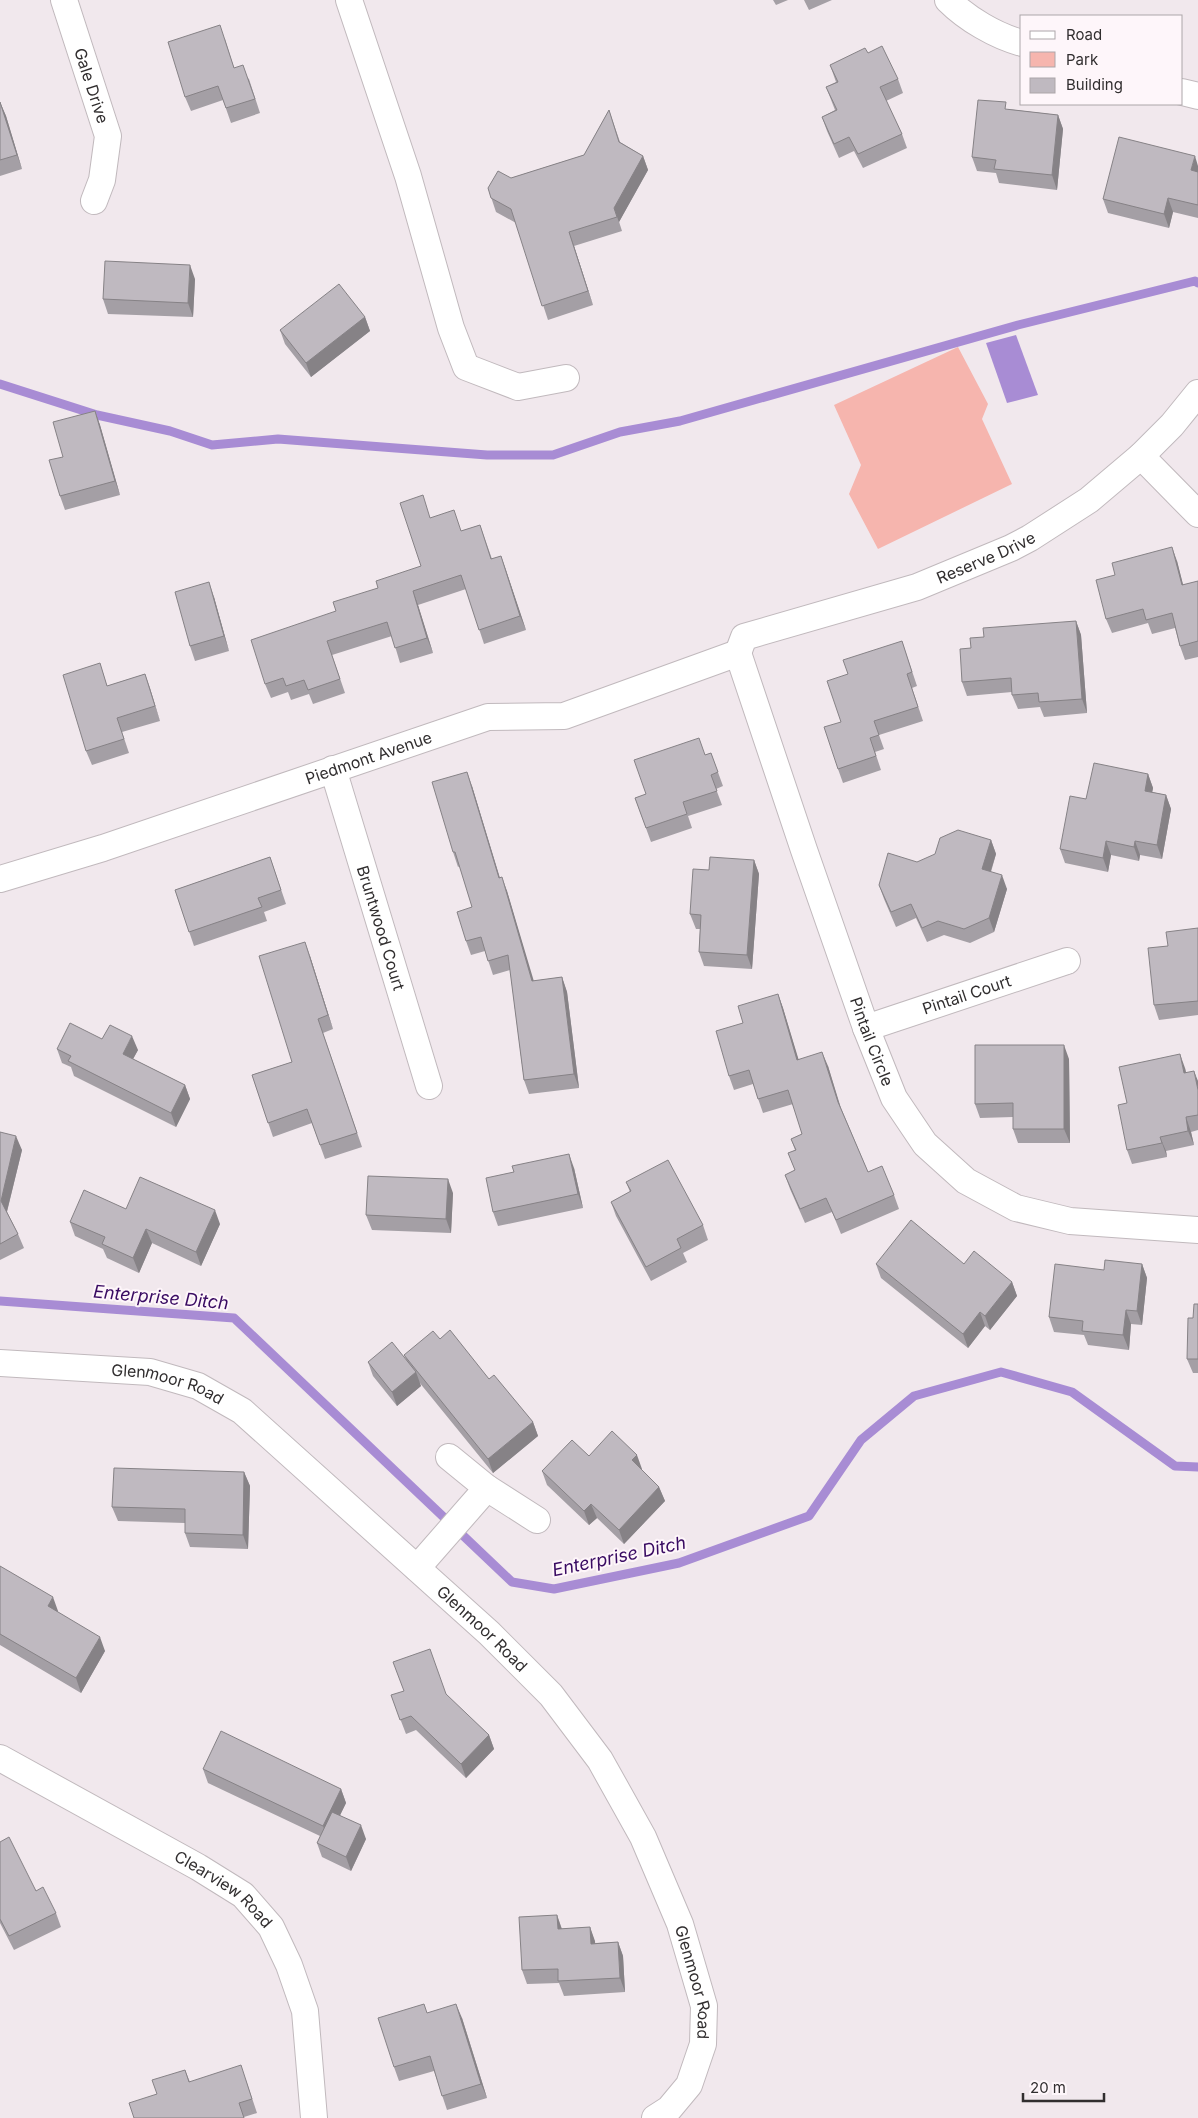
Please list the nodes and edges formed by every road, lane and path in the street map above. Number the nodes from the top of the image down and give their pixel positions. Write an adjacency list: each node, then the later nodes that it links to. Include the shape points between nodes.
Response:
1 (64, 0): 7 (street, Gale Drive, via 108,136 102,180)
2 (349, 0): 8 (street, via 408,176 451,328 466,367 518,387)
3 (948, 0): 4 (street, via 958,10 1006,39)
4 (1020, 43)
5 (1183, 92): 6 (street)
6 (1198, 96)
7 (94, 201)
8 (566, 378)
9 (1198, 392): 10 (street, Reserve Drive, via 1172,425)
10 (1141, 456): 11 (street); 12 (street, Reserve Drive, via 1089,500 1010,548 917,587 744,637)
11 (1198, 514)
12 (738, 653): 13 (street, Piedmont Avenue, via 564,716 488,717); 16 (street, Pintail Circle)
13 (333, 769): 14 (street, Piedmont Avenue, via 104,848); 17 (street, Bruntwood Court)
14 (0, 879)
15 (1067, 961): 16 (street, Pintail Court)
16 (866, 1028): 18 (street, Pintail Circle, via 894,1098 925,1144 966,1181 1016,1208 1070,1221)
17 (429, 1086)
18 (1198, 1230)
19 (0, 1364): 23 (street, Glenmoor Road, via 150,1372 198,1386 242,1410)
20 (449, 1457): 21 (street)
21 (487, 1488): 22 (street); 23 (street)
22 (537, 1520)
23 (417, 1568): 26 (street, Glenmoor Road, via 551,1695 600,1760 643,1837 680,1924 704,2006 703,2044 689,2085 669,2109)
24 (0, 1758): 25 (street, Clearview Road, via 198,1867 242,1895 271,1926 289,1964 305,2011)
25 (314, 2118)
26 (654, 2118)

